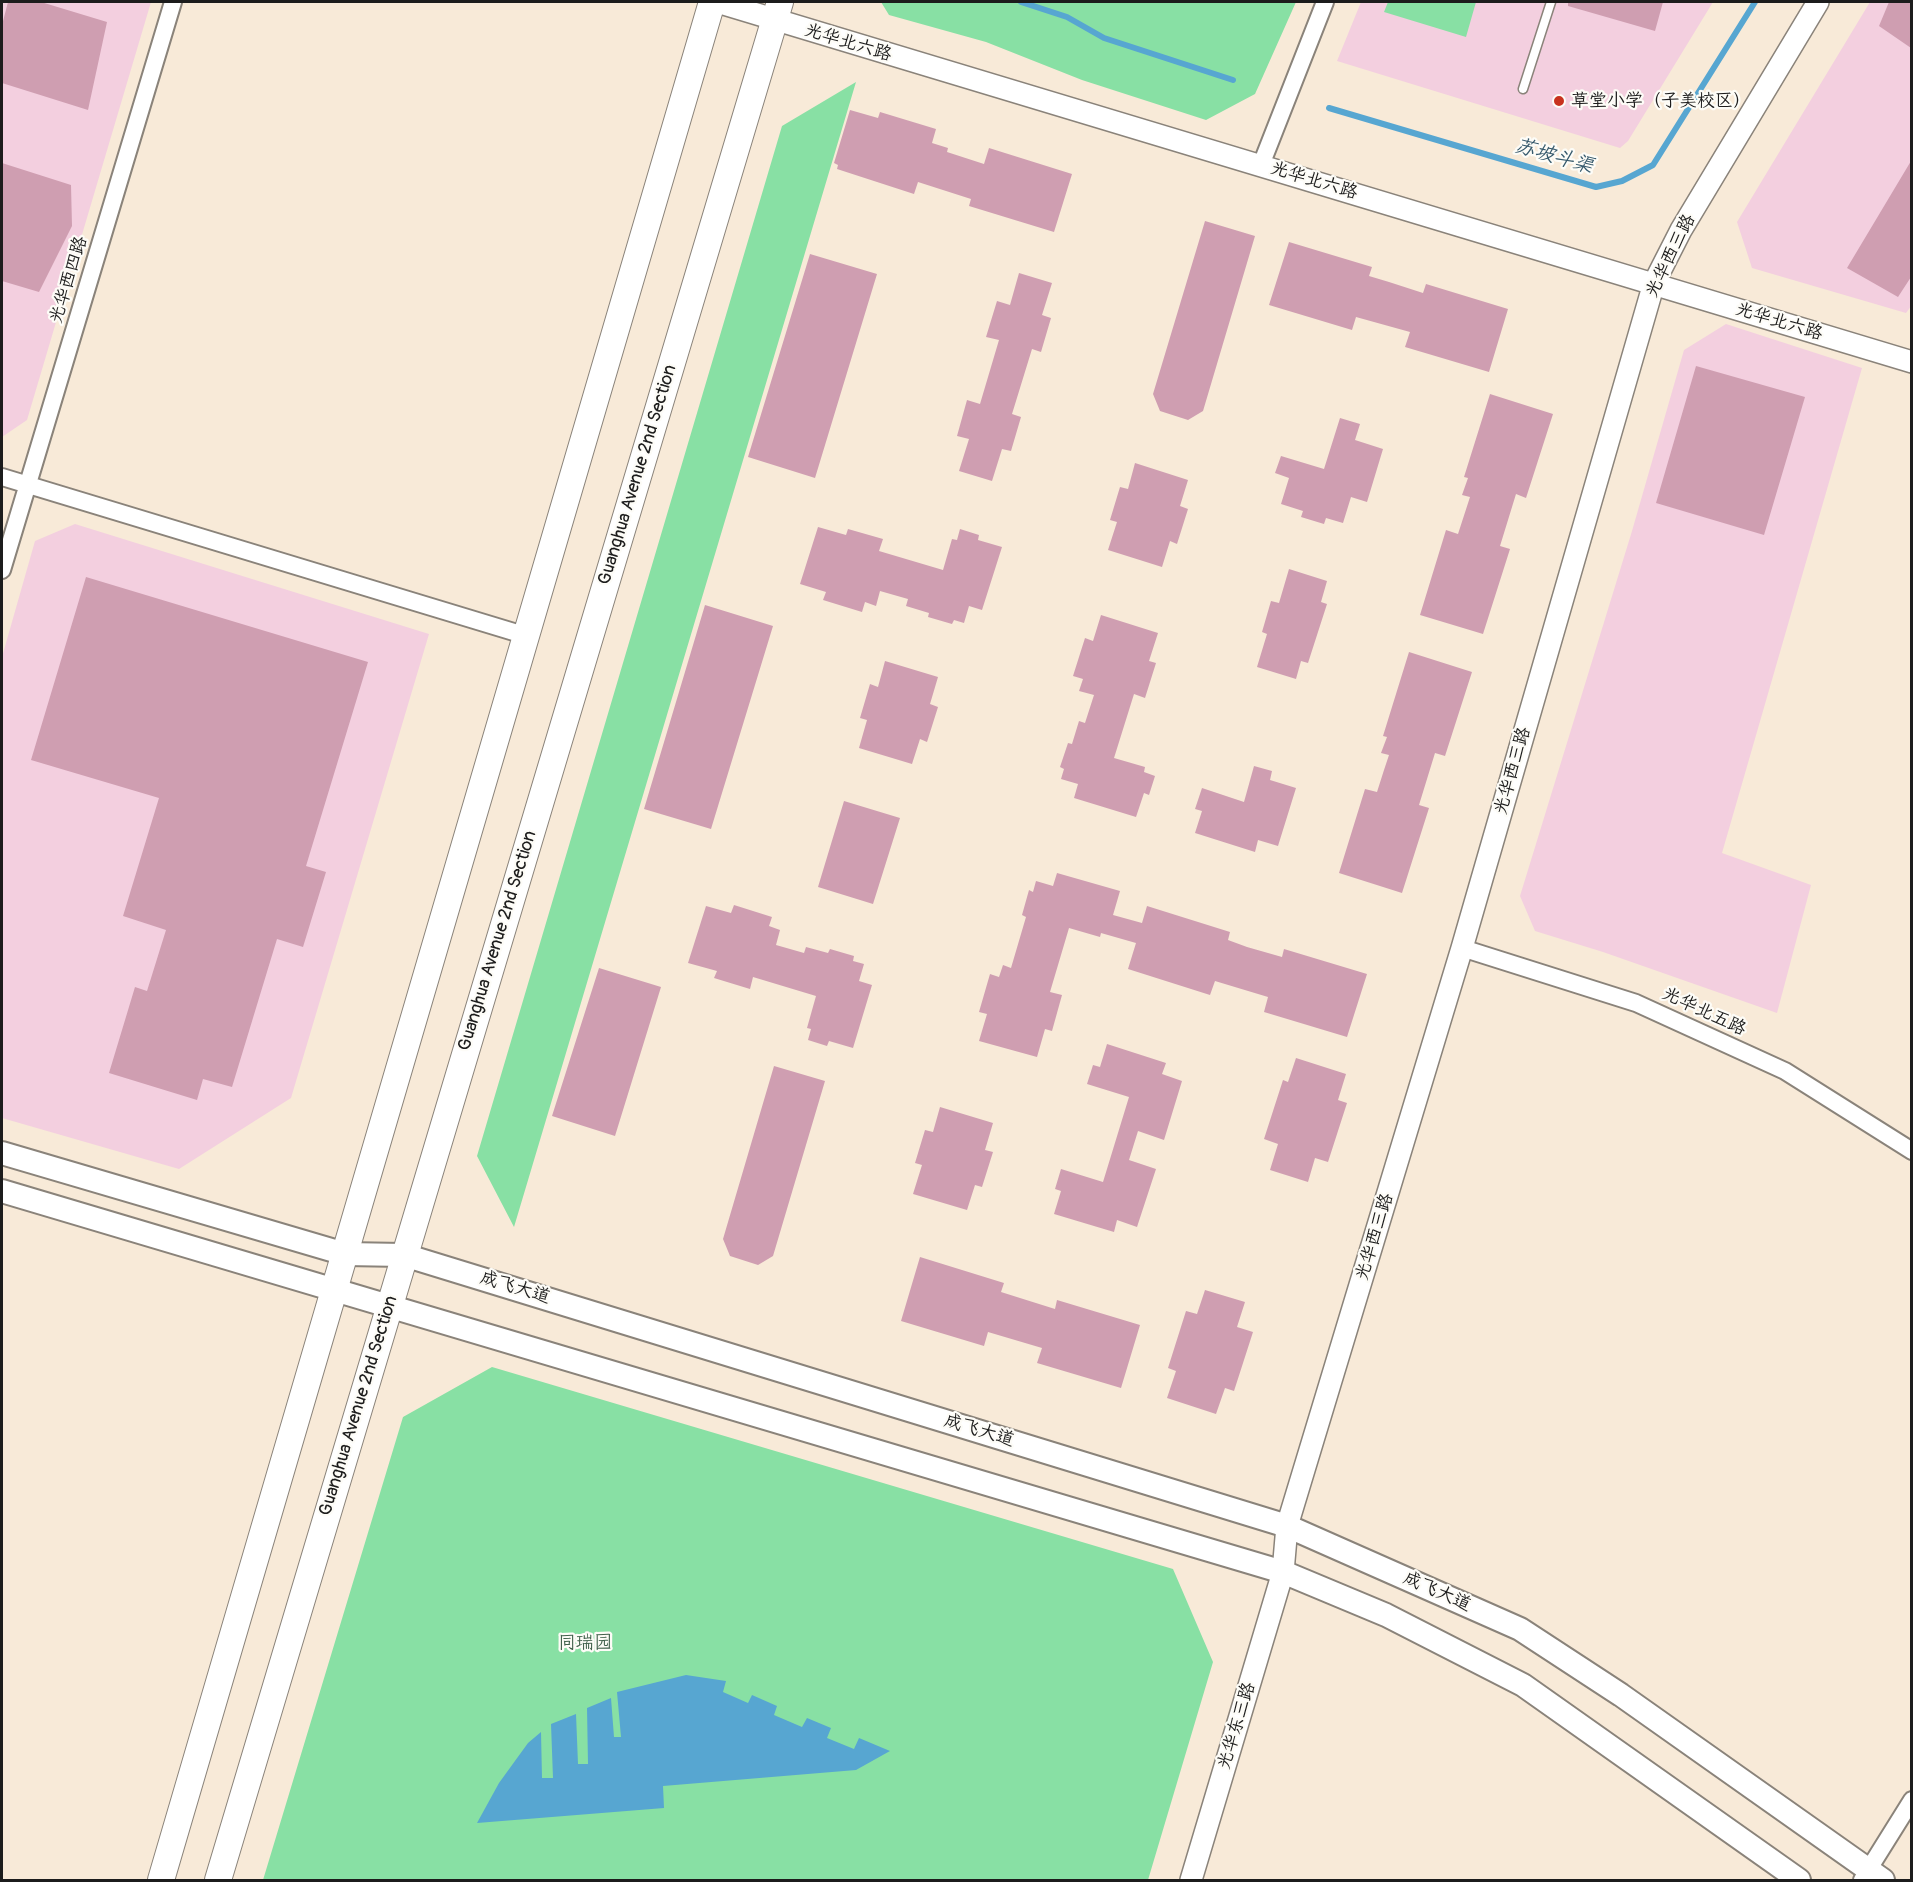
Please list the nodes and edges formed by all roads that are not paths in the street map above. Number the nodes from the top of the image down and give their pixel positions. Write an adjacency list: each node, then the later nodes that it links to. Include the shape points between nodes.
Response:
1 (173, 2): 13 (street, 光华西四路)
2 (711, 2): 15 (main road)
3 (717, 2): 7 (street, 光华北六路)
4 (1325, 2): 9 (street)
5 (1551, 2): 8 (lane)
6 (1818, 2): 10 (street, 光华西三路, via 1687,220)
7 (777, 11): 9 (street, 光华北六路); 21 (main road, Guanghua Avenue 2nd Section)
8 (1523, 89)
9 (1260, 165): 10 (street, 光华北六路)
10 (1654, 283): 11 (street, 光华北六路); 16 (street, 光华西三路)
11 (1911, 362)
12 (2, 477): 13 (street)
13 (27, 485): 14 (street, 光华西四路); 15 (street)
14 (2, 570)
15 (526, 636): 20 (main road)
16 (1462, 948): 17 (street, 光华北五路, via 1636,1003 1785,1071); 24 (street, 光华西三路)
17 (1911, 1151)
18 (2, 1153): 20 (main road, 成飞大道)
19 (2, 1191): 22 (main road)
20 (345, 1254): 21 (main road, 成飞大道); 22 (main road)
21 (404, 1255): 23 (main road, Guanghua Avenue 2nd Section); 24 (main road, 成飞大道)
22 (334, 1291): 23 (main road); 28 (main road)
23 (389, 1307): 25 (main road); 29 (main road, Guanghua Avenue 2nd Section)
24 (1287, 1526): 25 (street, 光华西三路); 27 (main road, 成飞大道, via 1520,1629 1621,1695)
25 (1283, 1572): 30 (street, 光华东三路); 31 (main road, via 1386,1615 1523,1685)
26 (1911, 1800): 27 (street)
27 (1871, 1877)
28 (161, 1881)
29 (218, 1881)
30 (1191, 1881)
31 (1799, 1881)

